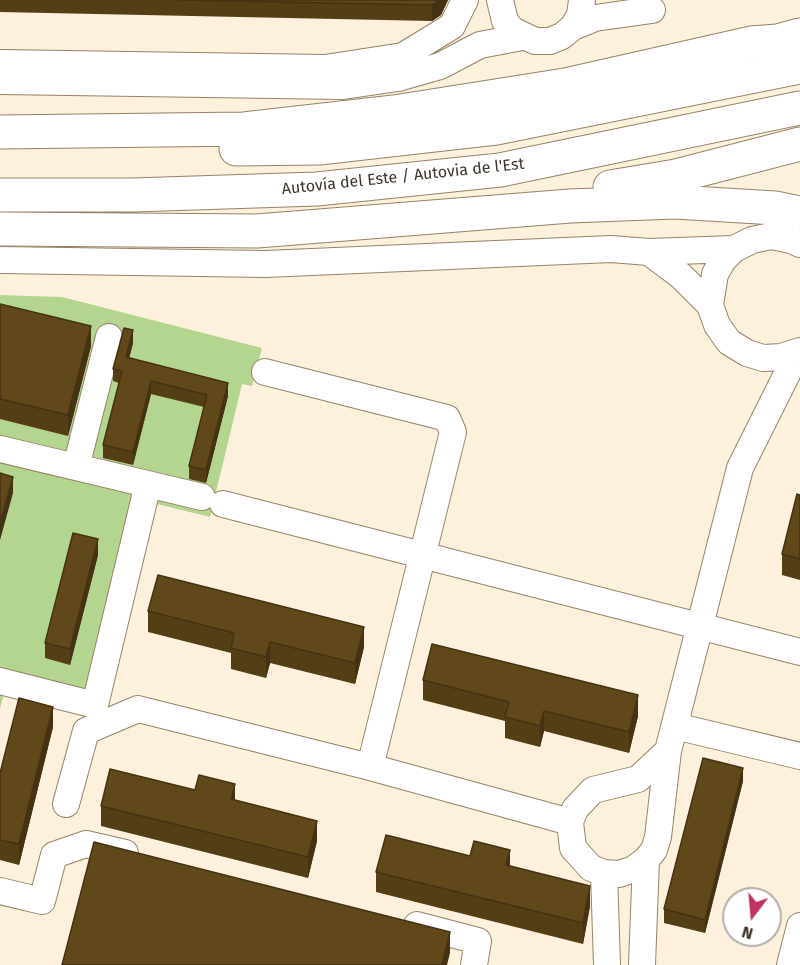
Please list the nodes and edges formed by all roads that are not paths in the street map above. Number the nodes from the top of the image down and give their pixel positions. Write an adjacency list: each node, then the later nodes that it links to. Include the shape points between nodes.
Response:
1 (465, 0): 10 (street, via 452,26 403,56 325,69)
2 (582, 0): 6 (street)
3 (603, 0): 6 (street, via 615,7 652,10 596,18)
4 (500, 5): 8 (street, via 512,30); 12 (street, via 477,33 450,52)
5 (800, 24): 9 (highway)
6 (573, 27): 8 (street, via 550,41)
7 (800, 35): 9 (highway)
8 (522, 37): 12 (street, via 480,45 440,66)
9 (751, 43): 15 (highway, via 565,85 394,112 244,129)
10 (0, 63)
11 (800, 67): 17 (highway, via 496,128 331,147)
12 (398, 78): 13 (street, via 343,86)
13 (0, 81)
14 (800, 108): 18 (highway, Autovía del Este / Autovia de l'Est, via 500,170 317,189)
15 (0, 132)
16 (800, 144): 20 (highway, via 676,176)
17 (0, 151)
18 (0, 195)
19 (800, 213): 20 (highway, via 675,202 570,206)
20 (436, 218): 21 (highway, via 257,231)
21 (0, 229)
22 (800, 244): 23 (street, via 771,236)
23 (734, 249): 24 (street); 28 (street, via 715,274)
24 (649, 252): 26 (street, via 611,249 266,264); 28 (street)
25 (0, 260): 26 (street)
26 (162, 263): 27 (street, via 104,278)
27 (0, 276)
28 (710, 305): 31 (street, via 729,342)
29 (109, 337): 35 (street)
30 (799, 352): 31 (street, via 764,358); 33 (street)
31 (747, 353): 33 (street, via 764,386)
32 (265, 372): 37 (street, via 447,418 453,432)
33 (763, 418): 38 (street, via 740,468)
34 (0, 449): 35 (street)
35 (76, 467): 36 (street)
36 (148, 484): 37 (street); 40 (street, via 95,705)
37 (423, 554): 38 (street); 44 (street)
38 (702, 628): 39 (street); 41 (street)
39 (800, 652)
40 (0, 681)
41 (675, 726): 42 (street); 43 (street)
42 (668, 752): 45 (street, via 638,779); 48 (street)
43 (800, 756)
44 (370, 767): 46 (street, via 138,709 86,731); 47 (street)
45 (620, 786): 47 (street, via 593,790 579,804); 48 (street, via 645,799)
46 (66, 804)
47 (570, 822): 51 (street, via 573,848 591,868)
48 (658, 824): 50 (street, via 658,837)
49 (144, 858): 52 (street, via 86,844 54,855 42,901)
50 (646, 860): 51 (street, via 619,874); 55 (street)
51 (604, 873): 57 (street)
52 (0, 891)
53 (398, 921): 56 (street, via 478,941)
54 (800, 926): 58 (street)
55 (648, 964)
56 (474, 965)
57 (607, 965)
58 (790, 965)

